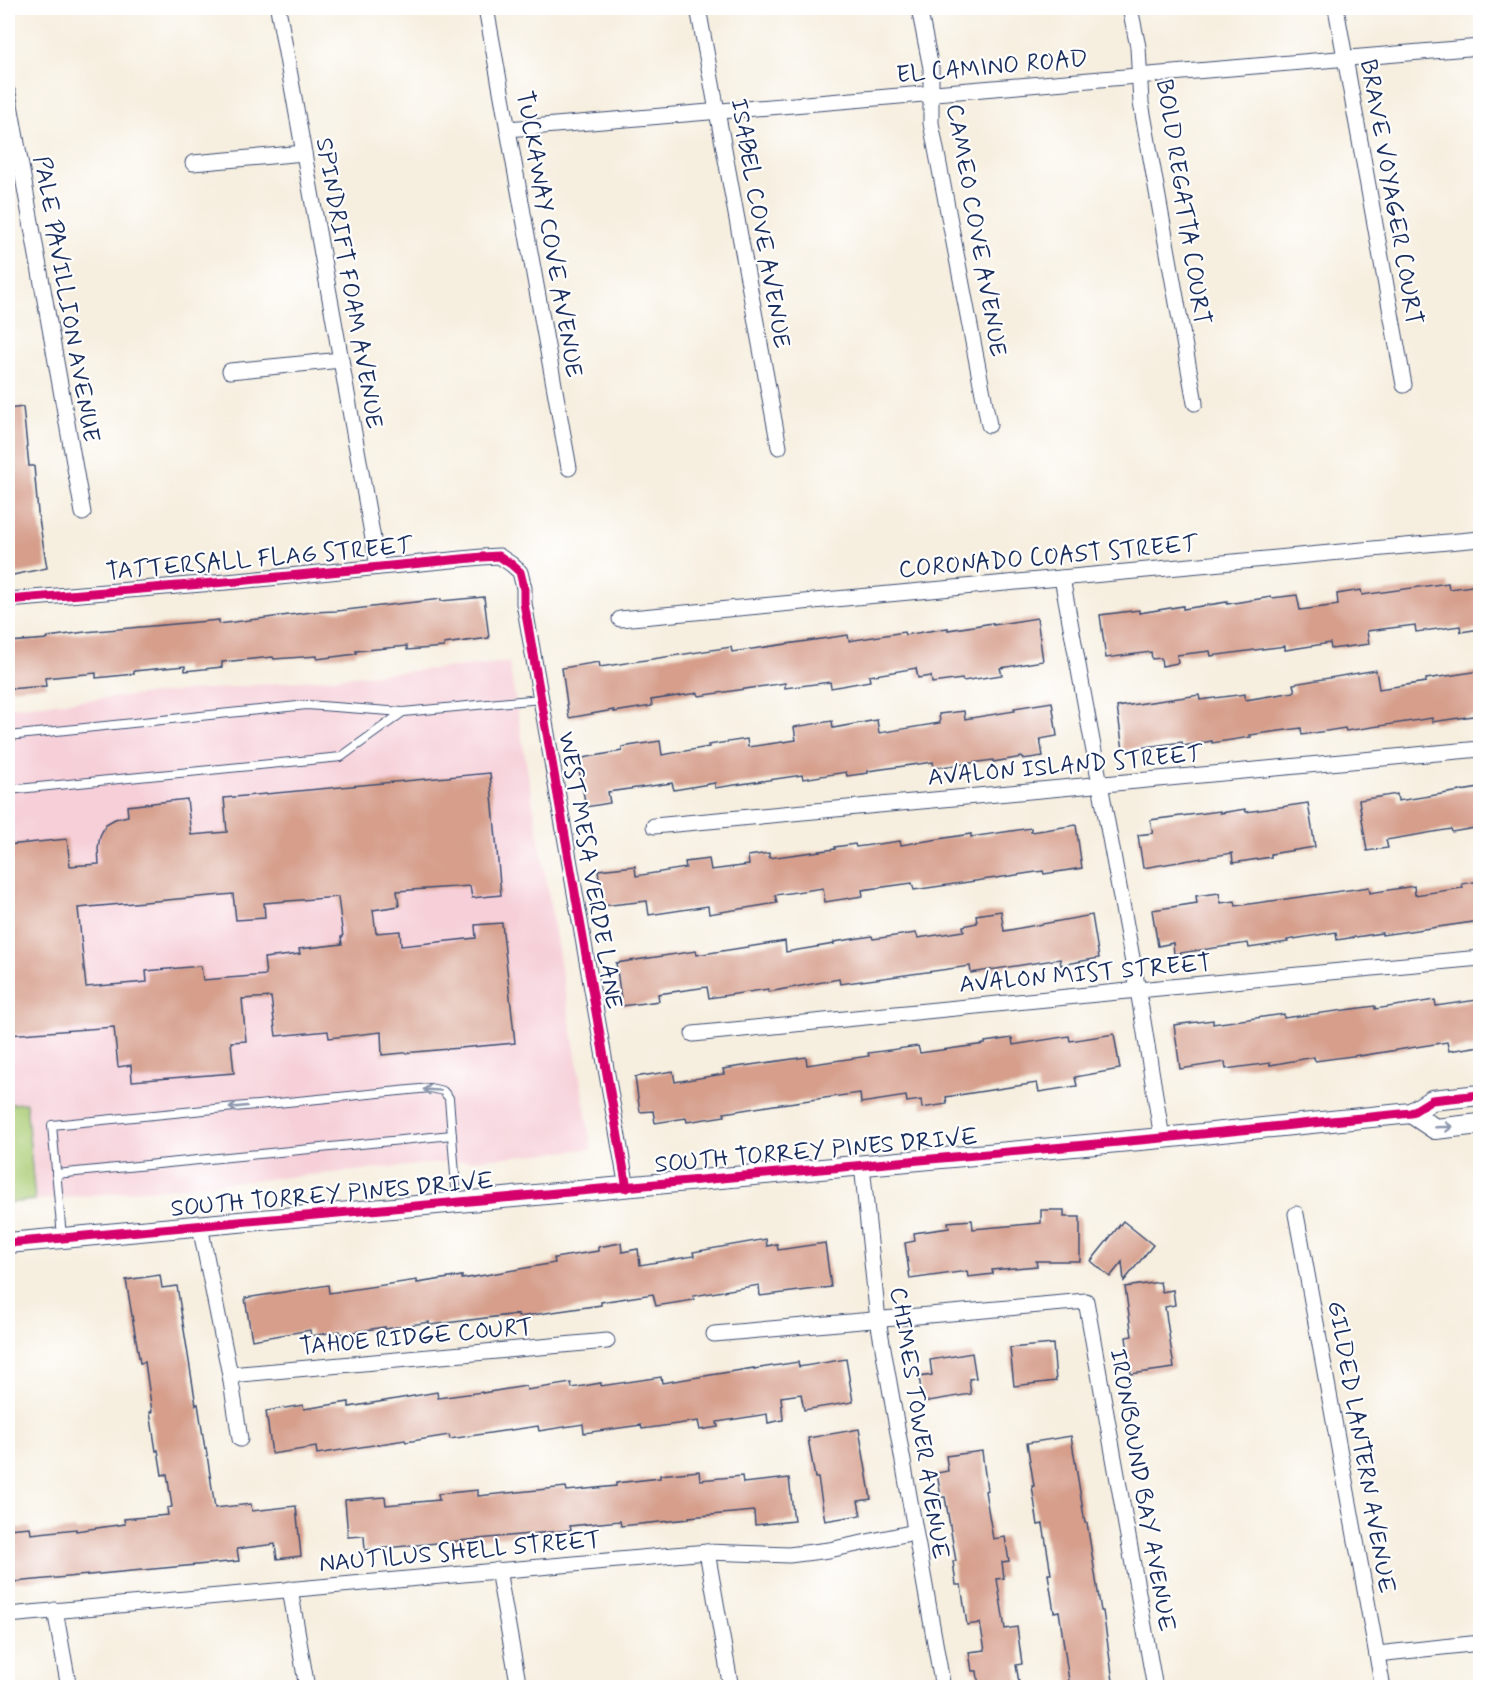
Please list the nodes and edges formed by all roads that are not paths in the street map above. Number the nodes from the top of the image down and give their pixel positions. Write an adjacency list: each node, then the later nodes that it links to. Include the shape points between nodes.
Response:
1 (278, 8): 14 (street, SPINDRIFT FOAM AVENUE)
2 (486, 8): 13 (street, TUCKAWAY COVE AVENUE)
3 (698, 8): 12 (street, ISABEL COVE AVENUE)
4 (919, 8): 11 (street, CAMEO COVE AVENUE, via 931,68)
5 (1130, 8): 9 (street, BOLD REGATTA COURT)
6 (1336, 8): 8 (street, BRAVE VOYAGER COURT)
7 (1480, 47): 8 (street, EL CAMINO ROAD)
8 (1346, 58): 9 (street, EL CAMINO ROAD); 18 (street, BRAVE VOYAGER COURT)
9 (1140, 76): 11 (street, EL CAMINO ROAD); 19 (street, BOLD REGATTA COURT, via 1141,103)
10 (8, 93): 23 (street, PALE PAVILLION AVENUE)
11 (931, 93): 12 (street, EL CAMINO ROAD); 20 (street, CAMEO COVE AVENUE, via 931,123)
12 (718, 112): 13 (street, EL CAMINO ROAD); 21 (street, ISABEL COVE AVENUE)
13 (508, 129): 22 (street, TUCKAWAY COVE AVENUE)
14 (304, 153): 15 (street); 16 (street, SPINDRIFT FOAM AVENUE)
15 (193, 163)
16 (341, 360): 17 (street); 26 (street, SPINDRIFT FOAM AVENUE)
17 (230, 371)
18 (1404, 385)
19 (1195, 403)
20 (988, 425)
21 (779, 447)
22 (569, 468)
23 (82, 513)
24 (1480, 539): 27 (street, CORONADO COAST STREET)
25 (511, 564): 26 (street, TATTERSALL FLAG STREET, via 499,556); 30 (street, WEST MESA VERDE LANE, via 520,572 524,588)
26 (378, 567): 28 (street, TATTERSALL FLAG STREET)
27 (1062, 578): 29 (street, CORONADO COAST STREET); 34 (street)
28 (8, 600)
29 (620, 619)
30 (541, 699): 31 (lane); 47 (street, WEST MESA VERDE LANE)
31 (403, 712): 32 (lane, via 308,705); 35 (lane, via 341,757)
32 (8, 736)
33 (1480, 749): 34 (street, AVALON ISLAND STREET)
34 (1100, 784): 36 (street, AVALON ISLAND STREET); 38 (street)
35 (8, 790)
36 (654, 826)
37 (1480, 958): 38 (street, AVALON MIST STREET)
38 (1138, 990): 39 (street, AVALON MIST STREET); 44 (street)
39 (693, 1034)
40 (1480, 1095): 41 (street, SOUTH TORREY PINES DRIVE, via 1432,1100)
41 (1411, 1113): 42 (street, one-way to 42, via 1435,1129); 44 (street, SOUTH TORREY PINES DRIVE)
42 (1480, 1124)
43 (452, 1135): 46 (lane); 46 (lane, one-way to 46, via 450,1098 443,1091 430,1088 52,1125); 48 (lane)
44 (1162, 1138): 45 (street, SOUTH TORREY PINES DRIVE)
45 (862, 1165): 47 (street, SOUTH TORREY PINES DRIVE); 53 (street, CHIMES TOWER AVENUE)
46 (56, 1174): 51 (lane)
47 (627, 1188): 48 (street, SOUTH TORREY PINES DRIVE)
48 (457, 1202): 50 (street, SOUTH TORREY PINES DRIVE)
49 (1296, 1214): 65 (street, GILDED LANTERN AVENUE)
50 (200, 1226): 51 (street, SOUTH TORREY PINES DRIVE); 56 (street)
51 (62, 1239): 52 (street, SOUTH TORREY PINES DRIVE)
52 (8, 1244)
53 (878, 1320): 54 (street); 58 (street, CHIMES TOWER AVENUE); 71 (street, IRONBOUND BAY AVENUE, via 1086,1301)
54 (714, 1334)
55 (607, 1341): 56 (street, TAHOE RIDGE COURT)
56 (230, 1376): 57 (street)
57 (240, 1439)
58 (915, 1532): 59 (street, NAUTILUS SHELL STREET, via 789,1555); 70 (street, CHIMES TOWER AVENUE)
59 (707, 1552): 60 (street, NAUTILUS SHELL STREET); 69 (street)
60 (498, 1570): 61 (street, NAUTILUS SHELL STREET); 68 (street)
61 (290, 1589): 62 (street, NAUTILUS SHELL STREET); 67 (street)
62 (55, 1610): 63 (street, NAUTILUS SHELL STREET); 66 (street)
63 (8, 1615)
64 (1480, 1643): 65 (street)
65 (1377, 1654): 72 (street, GILDED LANTERN AVENUE)
66 (69, 1688)
67 (307, 1688)
68 (519, 1688)
69 (731, 1688)
70 (943, 1688)
71 (1155, 1688)
72 (1383, 1688)

